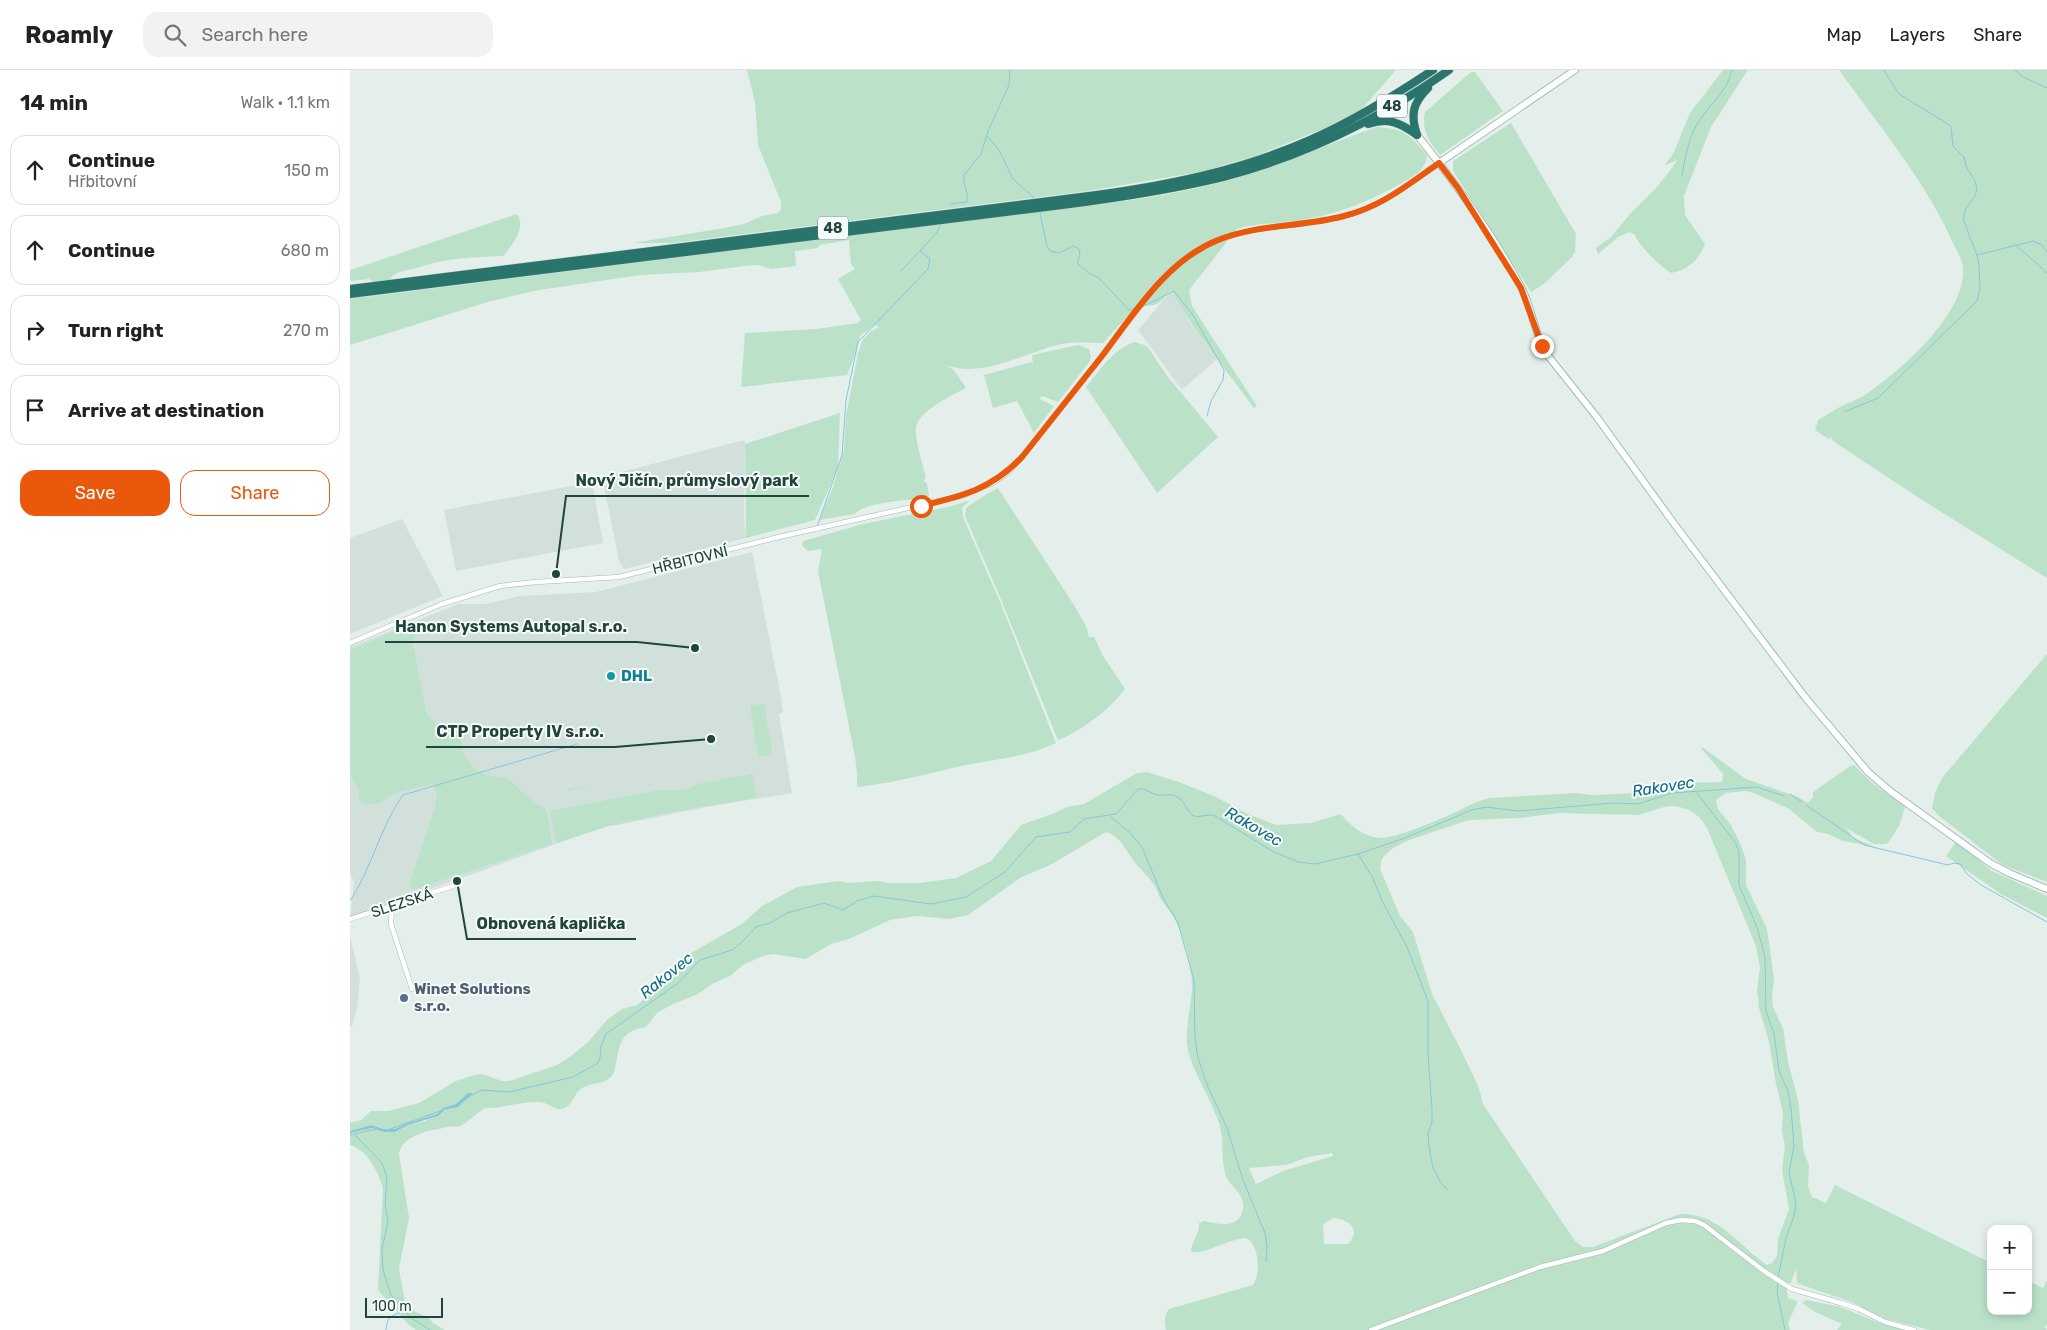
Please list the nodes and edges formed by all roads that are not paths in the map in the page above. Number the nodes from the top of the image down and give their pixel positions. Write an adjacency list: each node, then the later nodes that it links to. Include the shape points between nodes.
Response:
1 (1433, 70): 8 (highway, 48, via 1311,140 1256,161 1174,182 1089,196)
2 (1449, 70): 4 (highway, 48)
3 (1575, 70): 7 (main road)
4 (1440, 77): 5 (highway, 48); 6 (highway, 48, via 1420,96 1414,107 1412,118)
5 (1342, 132): 6 (highway, 48, via 1382,120 1401,124); 9 (highway, 48, via 1288,156 1240,172 1145,193)
6 (1417, 135): 7 (main road)
7 (1439, 163): 10 (street, HŘBITOVNÍ, via 1391,196 1358,212 1239,234 1218,240 1186,258 1143,303 1022,457 993,482 961,496 619,577 500,586 442,604); 12 (main road, via 1519,284 1546,352 1823,719 1868,772 1890,791 1996,867)
8 (350, 289)
9 (350, 294)
10 (350, 643)
11 (453, 886): 13 (street, SLEZSKÁ)
12 (2047, 889)
13 (392, 906): 14 (street, SLEZSKÁ); 15 (street, via 392,924)
14 (350, 919)
15 (412, 989)
16 (1370, 1330): 17 (street, via 1540,1267 1603,1251 1666,1223 1681,1220 1704,1225 1792,1289 1841,1302 1885,1322)
17 (1914, 1330)

